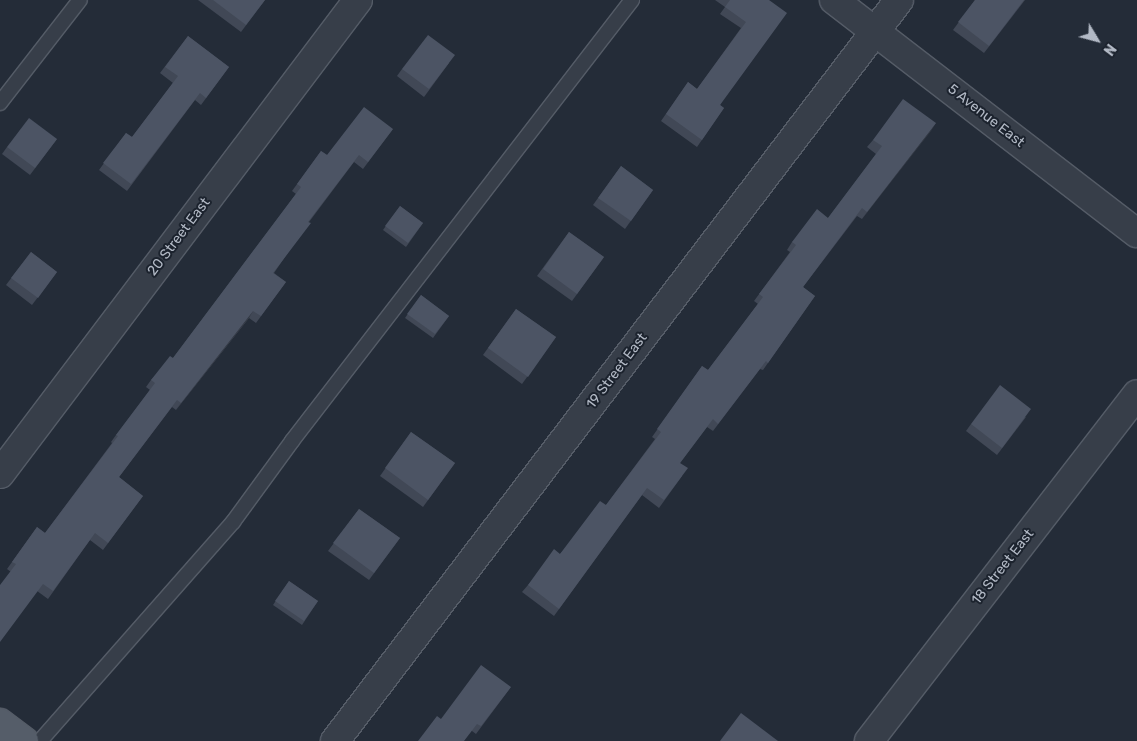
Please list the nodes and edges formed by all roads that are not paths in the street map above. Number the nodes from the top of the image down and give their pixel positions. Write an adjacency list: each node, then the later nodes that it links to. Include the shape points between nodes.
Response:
1 (80, 0): 7 (lane)
2 (358, 0): 10 (street, 20 Street East)
3 (632, 0): 13 (lane, via 233,522)
4 (834, 0): 6 (street, 5 Avenue East)
5 (899, 0): 6 (street, 19 Street East)
6 (876, 30): 8 (street, 5 Avenue East); 14 (street, 19 Street East)
7 (0, 103)
8 (1137, 233)
9 (1137, 394): 15 (street, 18 Street East)
10 (0, 474)
11 (0, 723): 12 (main road)
12 (24, 741)
13 (40, 741)
14 (335, 741)
15 (869, 741)

